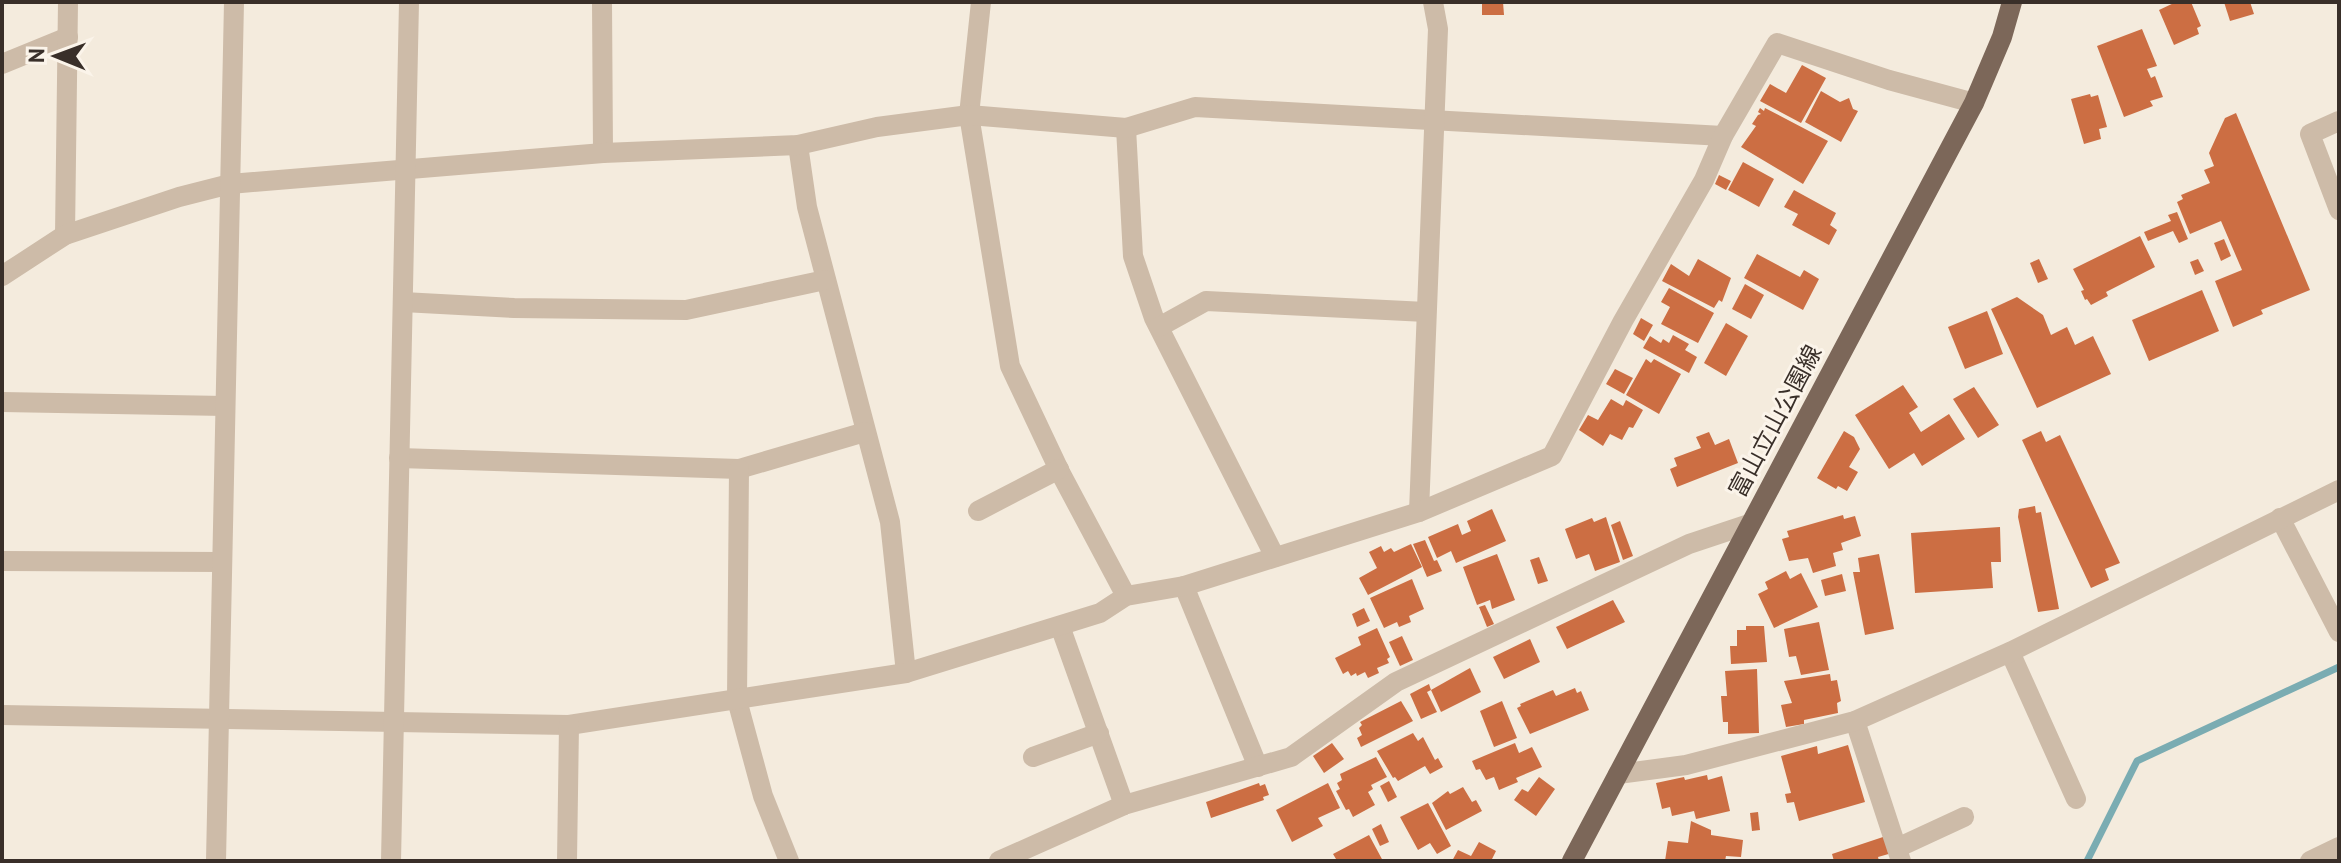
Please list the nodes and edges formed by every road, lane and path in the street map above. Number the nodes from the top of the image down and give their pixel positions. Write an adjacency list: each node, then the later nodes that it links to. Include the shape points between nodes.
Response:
1 (68, 2): 8 (street)
2 (234, 2): 19 (street)
3 (409, 2): 18 (street)
4 (602, 2): 17 (street)
5 (981, 2): 11 (street)
6 (1433, 2): 12 (street, via 1438,29)
7 (2012, 2): 10 (main road, 富山立山公園線)
8 (68, 37): 9 (street); 21 (street)
9 (2, 64)
10 (1974, 103): 15 (street, via 1777,43); 37 (main road, 富山立山公園線)
11 (969, 115): 14 (street); 16 (street, via 877,127); 32 (street, via 1010,366)
12 (1434, 121): 14 (street, via 1195,107); 15 (street); 25 (street)
13 (2339, 121): 20 (street, via 2310,134)
14 (1126, 128): 26 (street, via 1133,256)
15 (1723, 136): 35 (street, via 1552,456)
16 (798, 145): 17 (street); 23 (street)
17 (603, 153): 18 (street)
18 (406, 171): 19 (street); 24 (street)
19 (230, 184): 21 (street); 28 (street)
20 (2339, 210)
21 (65, 235): 22 (street)
22 (2, 276)
23 (825, 280): 24 (street, via 686,310); 29 (street)
24 (403, 302): 30 (street)
25 (1426, 312): 26 (street, via 1206,301); 35 (street)
26 (1159, 327): 38 (street)
27 (2, 402): 28 (street)
28 (225, 406): 40 (street)
29 (865, 432): 31 (street); 46 (street, via 890,522)
30 (399, 458): 31 (street); 51 (street)
31 (739, 469): 47 (street)
32 (1059, 469): 34 (street); 42 (street)
33 (2339, 490): 36 (street)
34 (978, 511)
35 (1419, 512): 38 (street)
36 (2280, 518): 44 (street); 45 (street)
37 (1749, 524): 55 (street, via 1689,544 1396,682 1291,757); 56 (main road, 富山立山公園線)
38 (1275, 557): 41 (street)
39 (2, 561): 40 (street)
40 (221, 562): 49 (street)
41 (1184, 586): 42 (street); 55 (street)
42 (1126, 596): 43 (street, via 1100,613)
43 (1060, 626): 46 (street); 53 (street)
44 (2339, 632)
45 (2010, 652): 50 (street); 57 (street)
46 (906, 673): 47 (street)
47 (737, 700): 52 (street); 65 (street, via 763,796)
48 (2, 715): 49 (street)
49 (219, 719): 51 (street); 62 (street)
50 (1855, 721): 56 (street, via 1686,765); 61 (street)
51 (392, 722): 52 (street); 63 (street)
52 (569, 725): 64 (street)
53 (1099, 733): 54 (street); 58 (street)
54 (1033, 757)
55 (1258, 767): 58 (street)
56 (1618, 774): 67 (main road, 富山立山公園線)
57 (2076, 799)
58 (1124, 805): 66 (street)
59 (1964, 817): 61 (street)
60 (2339, 847): 68 (street)
61 (1899, 854)
62 (216, 861)
63 (391, 861)
64 (567, 861)
65 (789, 861)
66 (999, 861)
67 (1572, 861)
68 (2310, 861)

